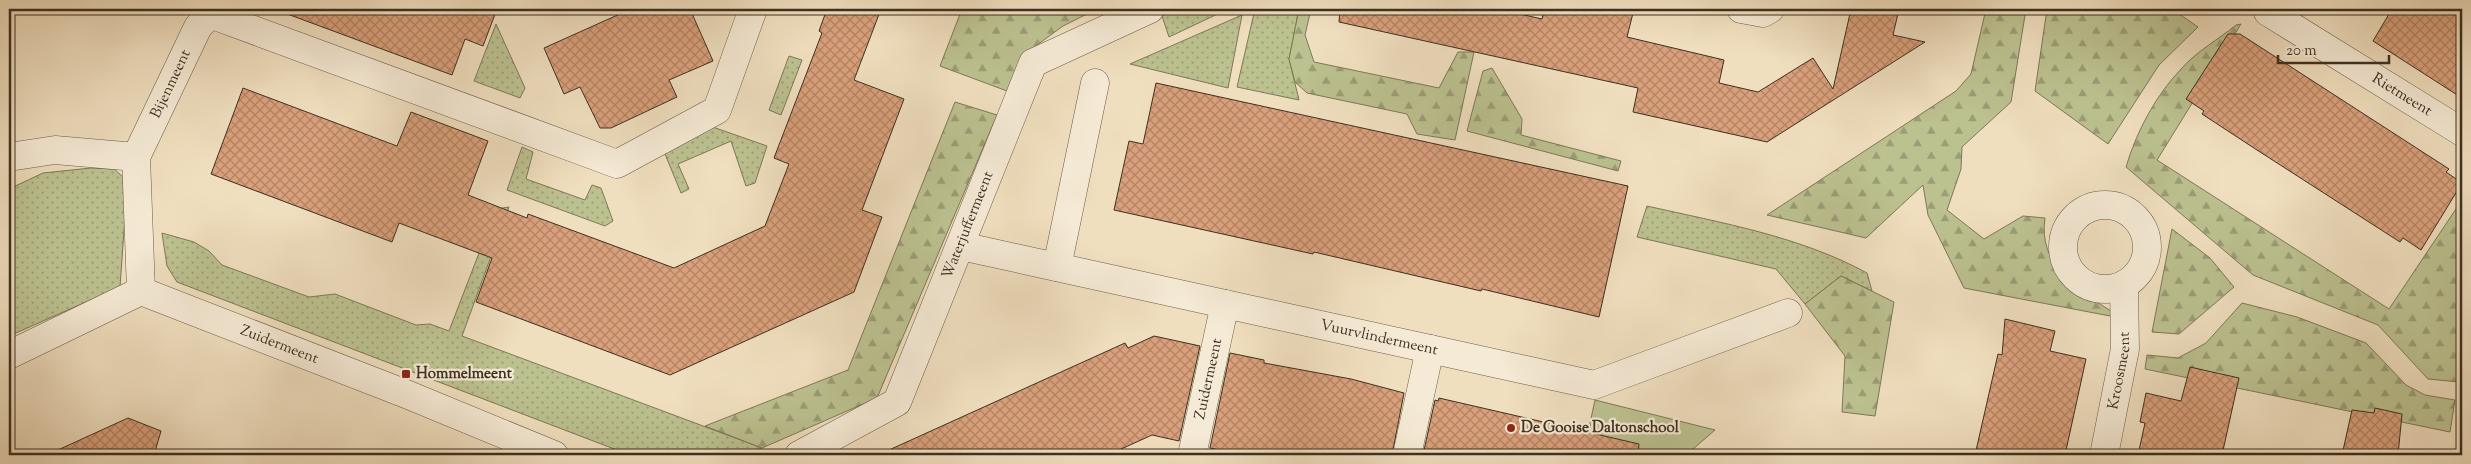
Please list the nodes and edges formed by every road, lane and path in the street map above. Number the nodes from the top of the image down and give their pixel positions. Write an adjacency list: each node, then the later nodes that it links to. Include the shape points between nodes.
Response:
1 (753, 9): 6 (street, via 717,110 617,164)
2 (1150, 9): 11 (street, Waterjuffermeent, via 1033,63)
3 (1741, 9): 4 (street, via 1763,13)
4 (1770, 9)
5 (2270, 9): 8 (street, Rietmeent, via 2268,12)
6 (209, 12): 10 (street, Bijenmeent, via 198,27)
7 (1095, 83): 12 (street)
8 (2462, 132)
9 (9, 157): 10 (street, via 55,150)
10 (136, 157): 14 (street, Bijenmeent)
11 (961, 246): 12 (street, Vuurvlindermeent); 20 (street, Waterjuffermeent, via 897,402)
12 (1056, 267): 15 (street, Vuurvlindermeent)
13 (2124, 285): 23 (street, Kroosmeent, via 2125,349)
14 (141, 291): 18 (street); 19 (street, Zuidermeent)
15 (1225, 304): 17 (street, Vuurvlindermeent); 21 (street, Zuidermeent)
16 (1788, 313): 17 (street, Vuurvlindermeent, via 1594,385)
17 (1430, 349): 22 (street)
18 (9, 355)
19 (554, 455)
20 (799, 455)
21 (1192, 455)
22 (1407, 455)
23 (2104, 455)

